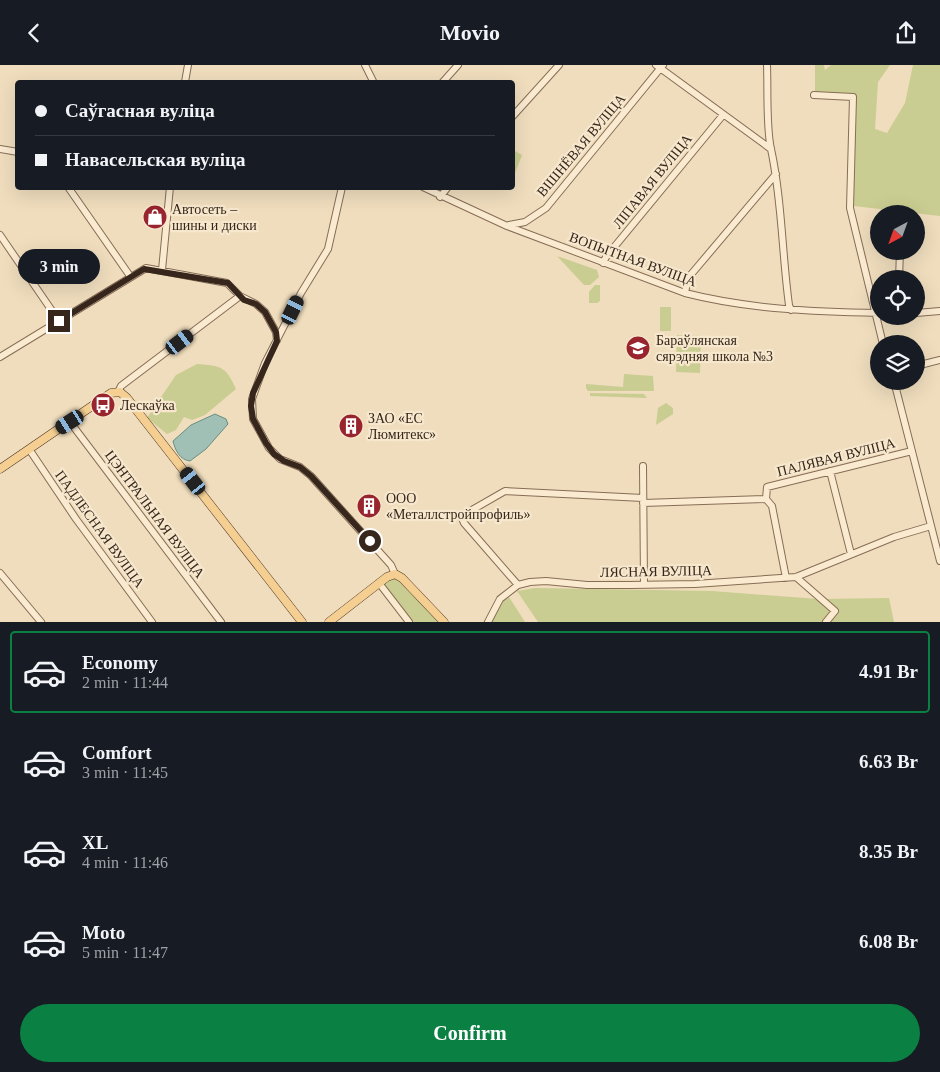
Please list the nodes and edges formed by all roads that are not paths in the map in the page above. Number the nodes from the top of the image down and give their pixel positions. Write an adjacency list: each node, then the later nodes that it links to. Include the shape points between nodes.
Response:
1 (188, 65): 7 (street)
2 (365, 65): 8 (street)
3 (458, 65): 9 (street)
4 (560, 65): 11 (street)
5 (767, 65): 14 (street)
6 (660, 66): 12 (street); 23 (street, ВІШНЁВАЯ ВУЛІЦА, via 546,208 526,223)
7 (185, 80)
8 (372, 80)
9 (445, 80)
10 (814, 95): 28 (street, via 852,97 850,208)
11 (515, 114)
12 (723, 115): 14 (street); 25 (street, ЛІПАВАЯ ВУЛІЦА)
13 (0, 149): 15 (street)
14 (771, 149): 16 (street)
15 (15, 152)
16 (776, 174): 29 (street, via 688,278); 31 (street)
17 (70, 190): 27 (street)
18 (170, 190): 26 (street)
19 (341, 190): 36 (street, via 328,249)
20 (429, 190): 22 (street, ВОПЫТНАЯ ВУЛІЦА)
21 (446, 190): 22 (street)
22 (440, 197): 23 (street, ВОПЫТНАЯ ВУЛІЦА)
23 (507, 225): 25 (street, ВОПЫТНАЯ ВУЛІЦА)
24 (0, 235): 35 (street)
25 (603, 263): 29 (street, ВОПЫТНАЯ ВУЛІЦА)
26 (162, 271): 27 (street, via 146,268); 30 (street, via 228,283)
27 (130, 276): 35 (street)
28 (870, 286)
29 (685, 293): 31 (street, ВОПЫТНАЯ ВУЛІЦА)
30 (240, 296): 36 (street, via 265,312 276,332); 41 (street)
31 (791, 310): 34 (street, ВОПЫТНАЯ ВУЛІЦА)
32 (940, 311): 33 (street)
33 (925, 312)
34 (870, 313)
35 (59, 321): 37 (street)
36 (277, 341): 55 (street, via 253,393 252,413 256,425 274,454 311,476)
37 (0, 357)
38 (940, 360): 39 (street)
39 (925, 364)
40 (896, 390): 44 (street)
41 (115, 393): 42 (main road); 64 (main road, via 128,398)
42 (70, 422): 43 (main road); 63 (street, ЦЭНТРАЛЬНАЯ ВУЛІЦА)
43 (28, 449): 46 (main road); 62 (street, ПАДЛЕСНАЯ ВУЛІЦА)
44 (912, 451): 47 (street, ПАЛЯВАЯ ВУЛІЦА); 51 (street)
45 (643, 466): 49 (street)
46 (0, 469)
47 (830, 471): 48 (street, ПАЛЯВАЯ ВУЛІЦА, via 767,487); 52 (street)
48 (766, 499): 49 (street); 57 (street, via 772,506)
49 (643, 501): 59 (street); 60 (street, via 505,491 462,518)
50 (940, 525): 51 (street, ЛЯСНАЯ ВУЛІЦА)
51 (932, 527): 52 (street, ЛЯСНАЯ ВУЛІЦА); 53 (street)
52 (850, 554): 56 (street, ЛЯСНАЯ ВУЛІЦА)
53 (940, 561)
54 (0, 573): 61 (street)
55 (397, 574): 58 (main road); 67 (main road)
56 (796, 577): 57 (street, ЛЯСНАЯ ВУЛІЦА); 69 (street, via 835,611)
57 (786, 578): 59 (street, ЛЯСНАЯ ВУЛІЦА)
58 (378, 583): 65 (main road); 66 (street)
59 (644, 584): 60 (street, ЛЯСНАЯ ВУЛІЦА, via 587,585 538,581)
60 (518, 585): 68 (street, via 500,599)
61 (41, 622)
62 (152, 622)
63 (221, 622)
64 (302, 622)
65 (329, 622)
66 (409, 622)
67 (444, 622)
68 (488, 622)
69 (826, 622)

